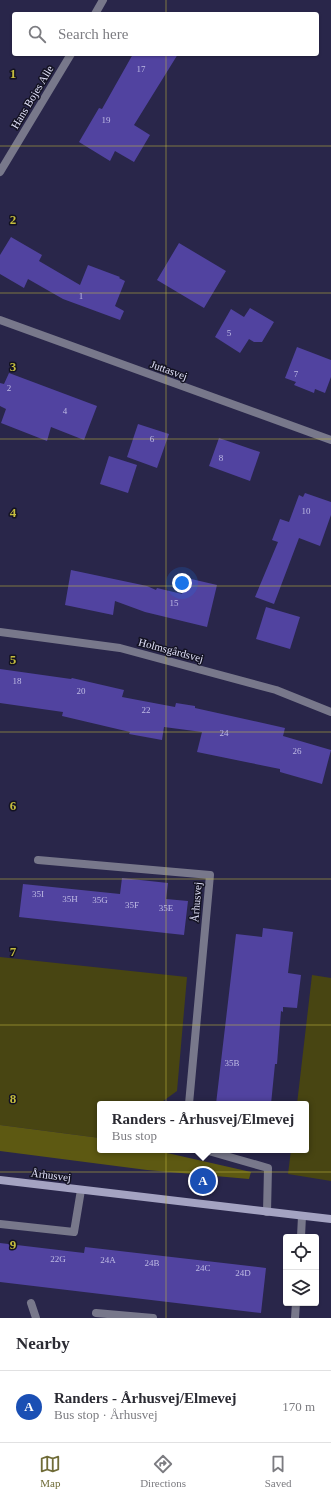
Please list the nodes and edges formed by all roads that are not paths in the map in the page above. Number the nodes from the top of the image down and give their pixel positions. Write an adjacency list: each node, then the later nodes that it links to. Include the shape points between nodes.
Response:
1 (103, 0): 2 (street)
2 (96, 12)
3 (70, 56): 4 (street, Hans Bojes Alle)
4 (0, 172)
5 (0, 320): 6 (street, Juttasvej)
6 (331, 440)
7 (0, 632): 8 (street, Holmsgårdsvej, via 120,648 276,690)
8 (331, 712)
9 (38, 860): 10 (street, Århusvej, via 210,875)
10 (189, 1101)
11 (216, 1153): 14 (street, via 268,1168)
12 (0, 1180): 13 (main road, Århusvej)
13 (81, 1190): 14 (main road, Århusvej); 17 (street, via 74,1232)
14 (267, 1212): 15 (main road, Århusvej)
15 (302, 1216): 16 (main road, Århusvej); 18 (street)
16 (331, 1219)
17 (0, 1224)
18 (301, 1234)
19 (31, 1303): 22 (street)
20 (296, 1306): 24 (street)
21 (96, 1313): 23 (street)
22 (36, 1318)
23 (153, 1318)
24 (295, 1318)

